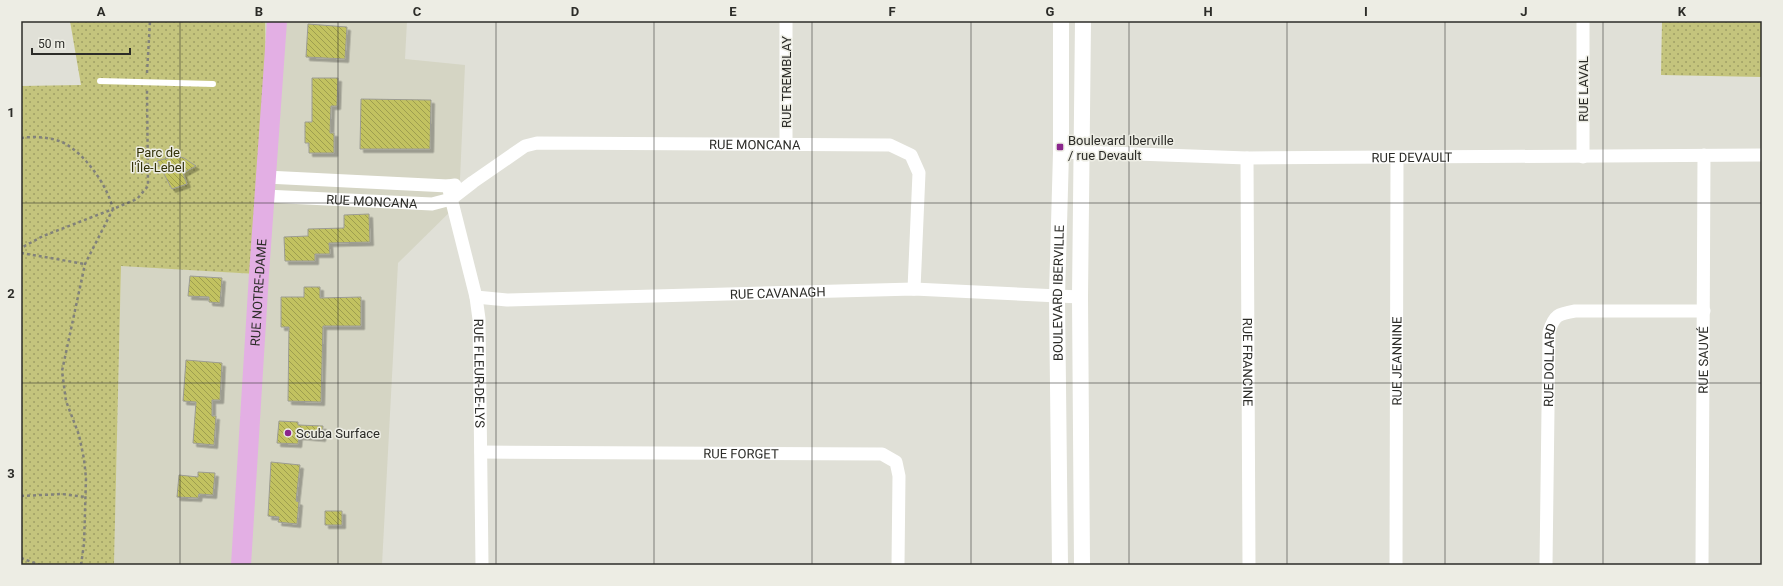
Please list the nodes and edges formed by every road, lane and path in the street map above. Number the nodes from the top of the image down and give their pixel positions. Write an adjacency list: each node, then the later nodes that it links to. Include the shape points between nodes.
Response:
1 (150, 21): 8 (path)
2 (277, 21): 19 (main road, RUE NOTRE-DAME)
3 (786, 21): 11 (street, RUE TREMBLAY)
4 (1061, 21): 13 (street, BOULEVARD IBERVILLE)
5 (1083, 21): 12 (street, BOULEVARD IBERVILLE)
6 (1583, 21): 17 (street, RUE LAVAL)
7 (100, 81): 8 (lane)
8 (147, 82): 9 (lane); 24 (path, via 148,186 137,199)
9 (213, 84)
10 (21, 138): 24 (path, via 34,136 48,139 63,143 76,152 95,172 110,198)
11 (786, 143): 20 (street, RUE MONCANA, via 538,143 526,146); 28 (street, RUE MONCANA, via 890,145 912,155 919,173)
12 (1082, 152): 13 (street, RUE DEVAULT); 18 (street, RUE DEVAULT); 31 (street, BOULEVARD IBERVILLE)
13 (1061, 153): 29 (street, BOULEVARD IBERVILLE)
14 (1704, 155): 15 (street, RUE DEVAULT); 17 (street, RUE DEVAULT); 32 (street, RUE SAUVÉ)
15 (1762, 155)
16 (1397, 157): 17 (street, RUE DEVAULT); 18 (street, RUE DEVAULT); 47 (street, RUE JEANNINE)
17 (1584, 157)
18 (1247, 158): 46 (street, RUE FRANCINE)
19 (266, 177): 21 (street, RUE MONCANA); 22 (main road, RUE NOTRE-DAME)
20 (473, 182): 21 (street, RUE MONCANA); 23 (street, RUE MONCANA)
21 (448, 186): 23 (street, RUE FLEUR-DE-LYS)
22 (265, 196): 23 (street, RUE MONCANA, via 432,204); 41 (main road, RUE NOTRE-DAME)
23 (451, 199): 30 (street, RUE FLEUR-DE-LYS)
24 (113, 209): 25 (path, via 43,236); 27 (path)
25 (21, 248)
26 (21, 253): 27 (path)
27 (85, 264): 37 (path, via 62,371 66,401 79,435 84,459)
28 (914, 289): 29 (street, RUE CAVANAGH); 30 (street, RUE CAVANAGH, via 508,300)
29 (1057, 296): 31 (street, RUE CAVANAGH); 44 (street, BOULEVARD IBERVILLE)
30 (476, 297): 35 (street, RUE FLEUR-DE-LYS, via 479,318)
31 (1080, 297): 45 (street, BOULEVARD IBERVILLE)
32 (1704, 311): 48 (street, RUE DOLLARD, via 1575,311 1561,313 1553,319 1549,332); 49 (street, RUE SAUVÉ)
33 (21, 375): 34 (path)
34 (21, 384)
35 (481, 452): 42 (street, RUE FLEUR-DE-LYS); 43 (street, RUE FORGET, via 882,454 896,462 899,476)
36 (21, 496): 37 (path, via 62,494)
37 (85, 497): 40 (path)
38 (21, 558): 39 (path)
39 (40, 565)
40 (81, 565)
41 (241, 565)
42 (482, 565)
43 (898, 565)
44 (1060, 565)
45 (1082, 565)
46 (1249, 565)
47 (1396, 565)
48 (1546, 565)
49 (1702, 565)

